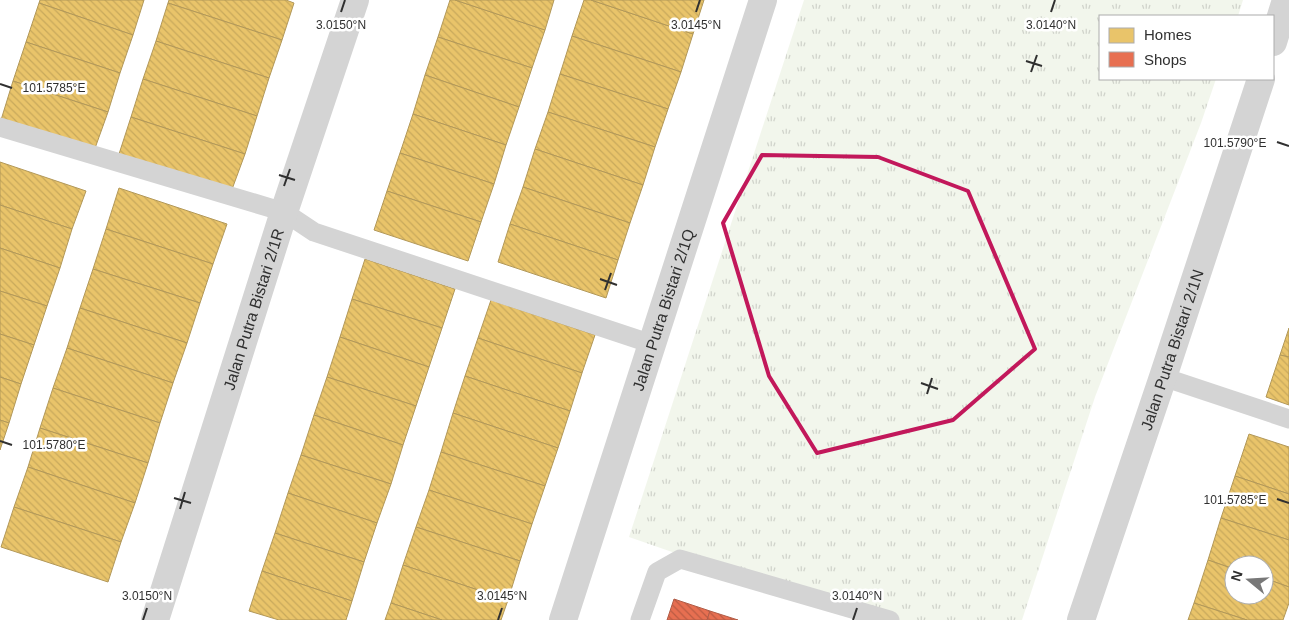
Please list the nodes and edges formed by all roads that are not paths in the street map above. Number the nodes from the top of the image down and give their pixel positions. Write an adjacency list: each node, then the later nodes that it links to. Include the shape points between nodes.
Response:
1 (355, 0): 7 (street, Jalan Putra Bistari 2/1R)
2 (763, 0): 8 (street, Jalan Putra Bistari 2/1Q)
3 (1286, 0): 4 (street)
4 (1274, 39)
5 (1261, 80): 9 (street, Jalan Putra Bistari 2/1N)
6 (0, 127): 7 (lane)
7 (284, 212): 8 (lane, via 314,232); 11 (street, Jalan Putra Bistari 2/1R)
8 (652, 344): 12 (street, Jalan Putra Bistari 2/1Q)
9 (1163, 377): 10 (lane); 15 (street, Jalan Putra Bistari 2/1N)
10 (1289, 419)
11 (155, 620)
12 (563, 620)
13 (640, 620): 14 (lane, via 657,572 680,558)
14 (890, 620)
15 (1081, 620)

